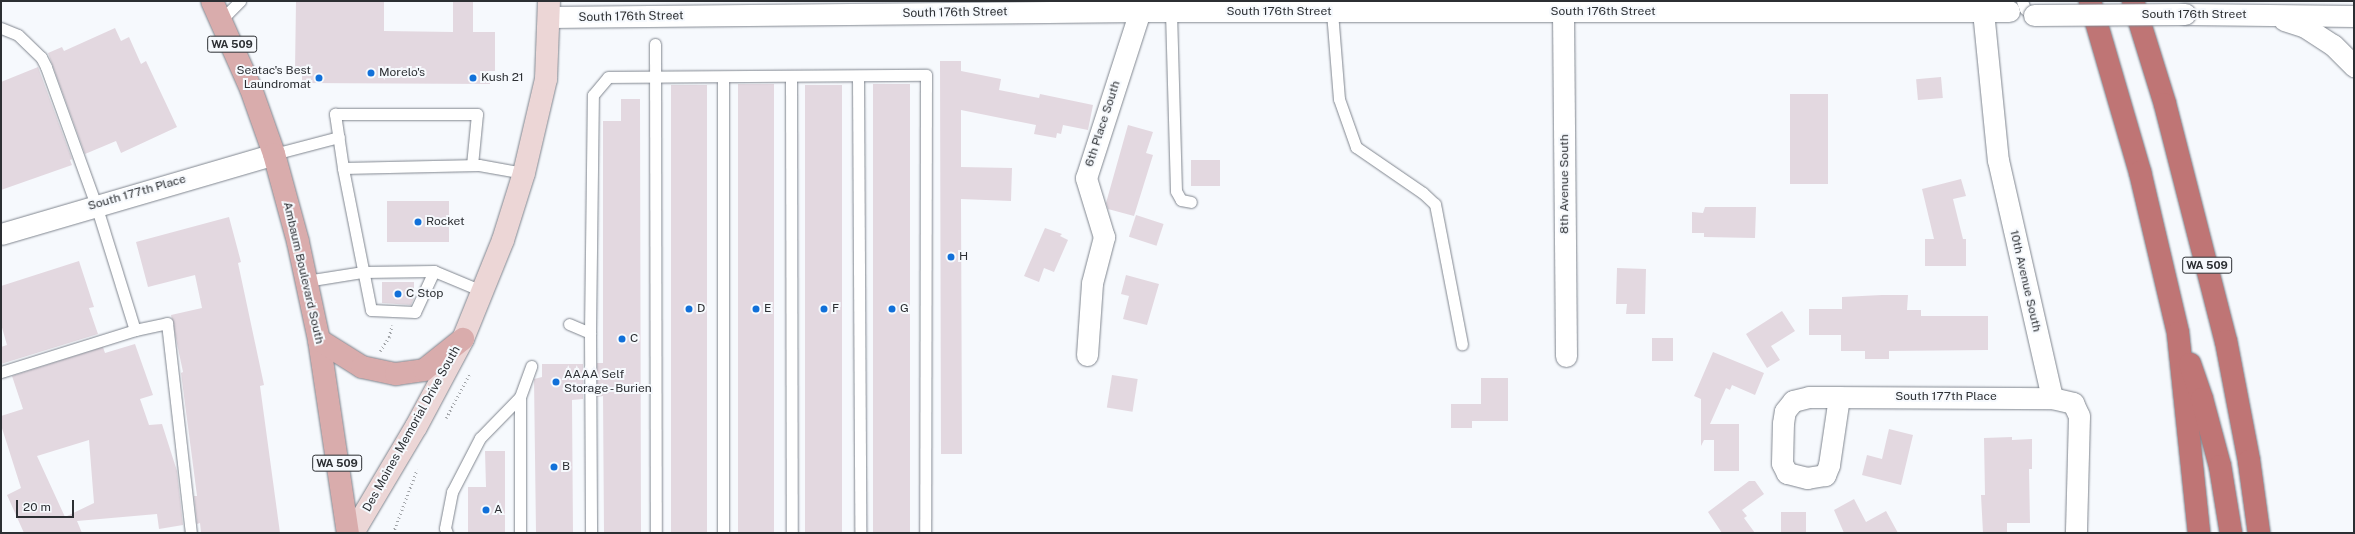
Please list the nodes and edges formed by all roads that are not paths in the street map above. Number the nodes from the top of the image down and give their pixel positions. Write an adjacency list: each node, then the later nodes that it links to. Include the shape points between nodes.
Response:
1 (240, 1): 6 (lane)
2 (2090, 1): 36 (highway, WA 509, via 2140,172)
3 (2132, 1): 61 (highway, WA 509, via 2165,104 2224,334 2249,461)
4 (549, 9): 7 (street, South 176th Street); 25 (main road, Des Moines Memorial Drive South, via 546,79)
5 (2022, 9): 8 (street, South 176th Street); 12 (street, South 176th Street, bridge)
6 (217, 10): 22 (main road, Ambaum Boulevard South / WA 509, via 251,89)
7 (1140, 11): 9 (street, South 176th Street); 40 (street, 6th Place South, via 1086,178 1104,237 1092,283)
8 (1983, 11): 11 (street, South 176th Street); 46 (street, 10th Avenue South, via 1998,160)
9 (1172, 12): 10 (street, South 176th Street); 26 (lane, via 1176,191 1180,200)
10 (1332, 12): 11 (street, South 176th Street); 39 (lane, via 1339,99 1356,147 1424,193 1435,204)
11 (1564, 12): 41 (street, 8th Avenue South)
12 (2268, 15): 13 (street, South 176th Street); 16 (street, via 2305,27 2333,45)
13 (2354, 16)
14 (1, 28): 27 (lane, via 18,36 41,57)
15 (655, 44): 19 (lane)
16 (2354, 66)
17 (791, 76): 18 (lane); 20 (lane); 55 (lane)
18 (858, 76): 56 (lane); 57 (lane, via 926,76)
19 (655, 77): 20 (lane); 35 (lane, via 608,77 593,95); 53 (lane)
20 (723, 77): 54 (lane)
21 (339, 137): 22 (lane); 23 (lane, via 336,114 477,114); 24 (lane)
22 (274, 154): 27 (street, South 177th Place); 31 (main road, Ambaum Boulevard South / WA 509)
23 (472, 165): 24 (lane); 25 (lane)
24 (343, 168): 30 (lane)
25 (524, 173): 32 (main road, Des Moines Memorial Drive South, via 503,240)
26 (1191, 202)
27 (96, 205): 28 (street, South 177th Place); 34 (lane)
28 (1, 234)
29 (434, 271): 30 (lane); 30 (lane, via 415,312 371,310); 32 (lane)
30 (364, 272): 31 (lane)
31 (306, 280): 38 (main road, Ambaum Boulevard South / WA 509)
32 (482, 291): 37 (main road, Des Moines Memorial Drive South)
33 (569, 324): 35 (lane)
34 (135, 330): 43 (lane); 47 (lane, via 167,323)
35 (590, 332): 52 (lane)
36 (2178, 333): 59 (highway, WA 509); 60 (highway, via 2202,399 2220,466)
37 (463, 339): 38 (main road, via 424,370 396,374 362,367); 49 (main road, Des Moines Memorial Drive South, via 416,427)
38 (319, 340): 48 (main road, Ambaum Boulevard South / WA 509)
39 (1462, 344)
40 (1088, 355)
41 (1566, 356)
42 (531, 366): 44 (lane)
43 (1, 372)
44 (520, 396): 50 (lane, via 480,438 452,492 445,528); 51 (lane)
45 (1840, 396): 46 (street, South 177th Place)
46 (2052, 398): 58 (street, via 2073,403 2079,416)
47 (191, 533)
48 (348, 533)
49 (353, 533)
50 (447, 533)
51 (520, 533)
52 (591, 533)
53 (656, 533)
54 (724, 533)
55 (792, 533)
56 (860, 533)
57 (925, 533)
58 (2076, 533)
59 (2199, 533)
60 (2231, 533)
61 (2259, 533)

